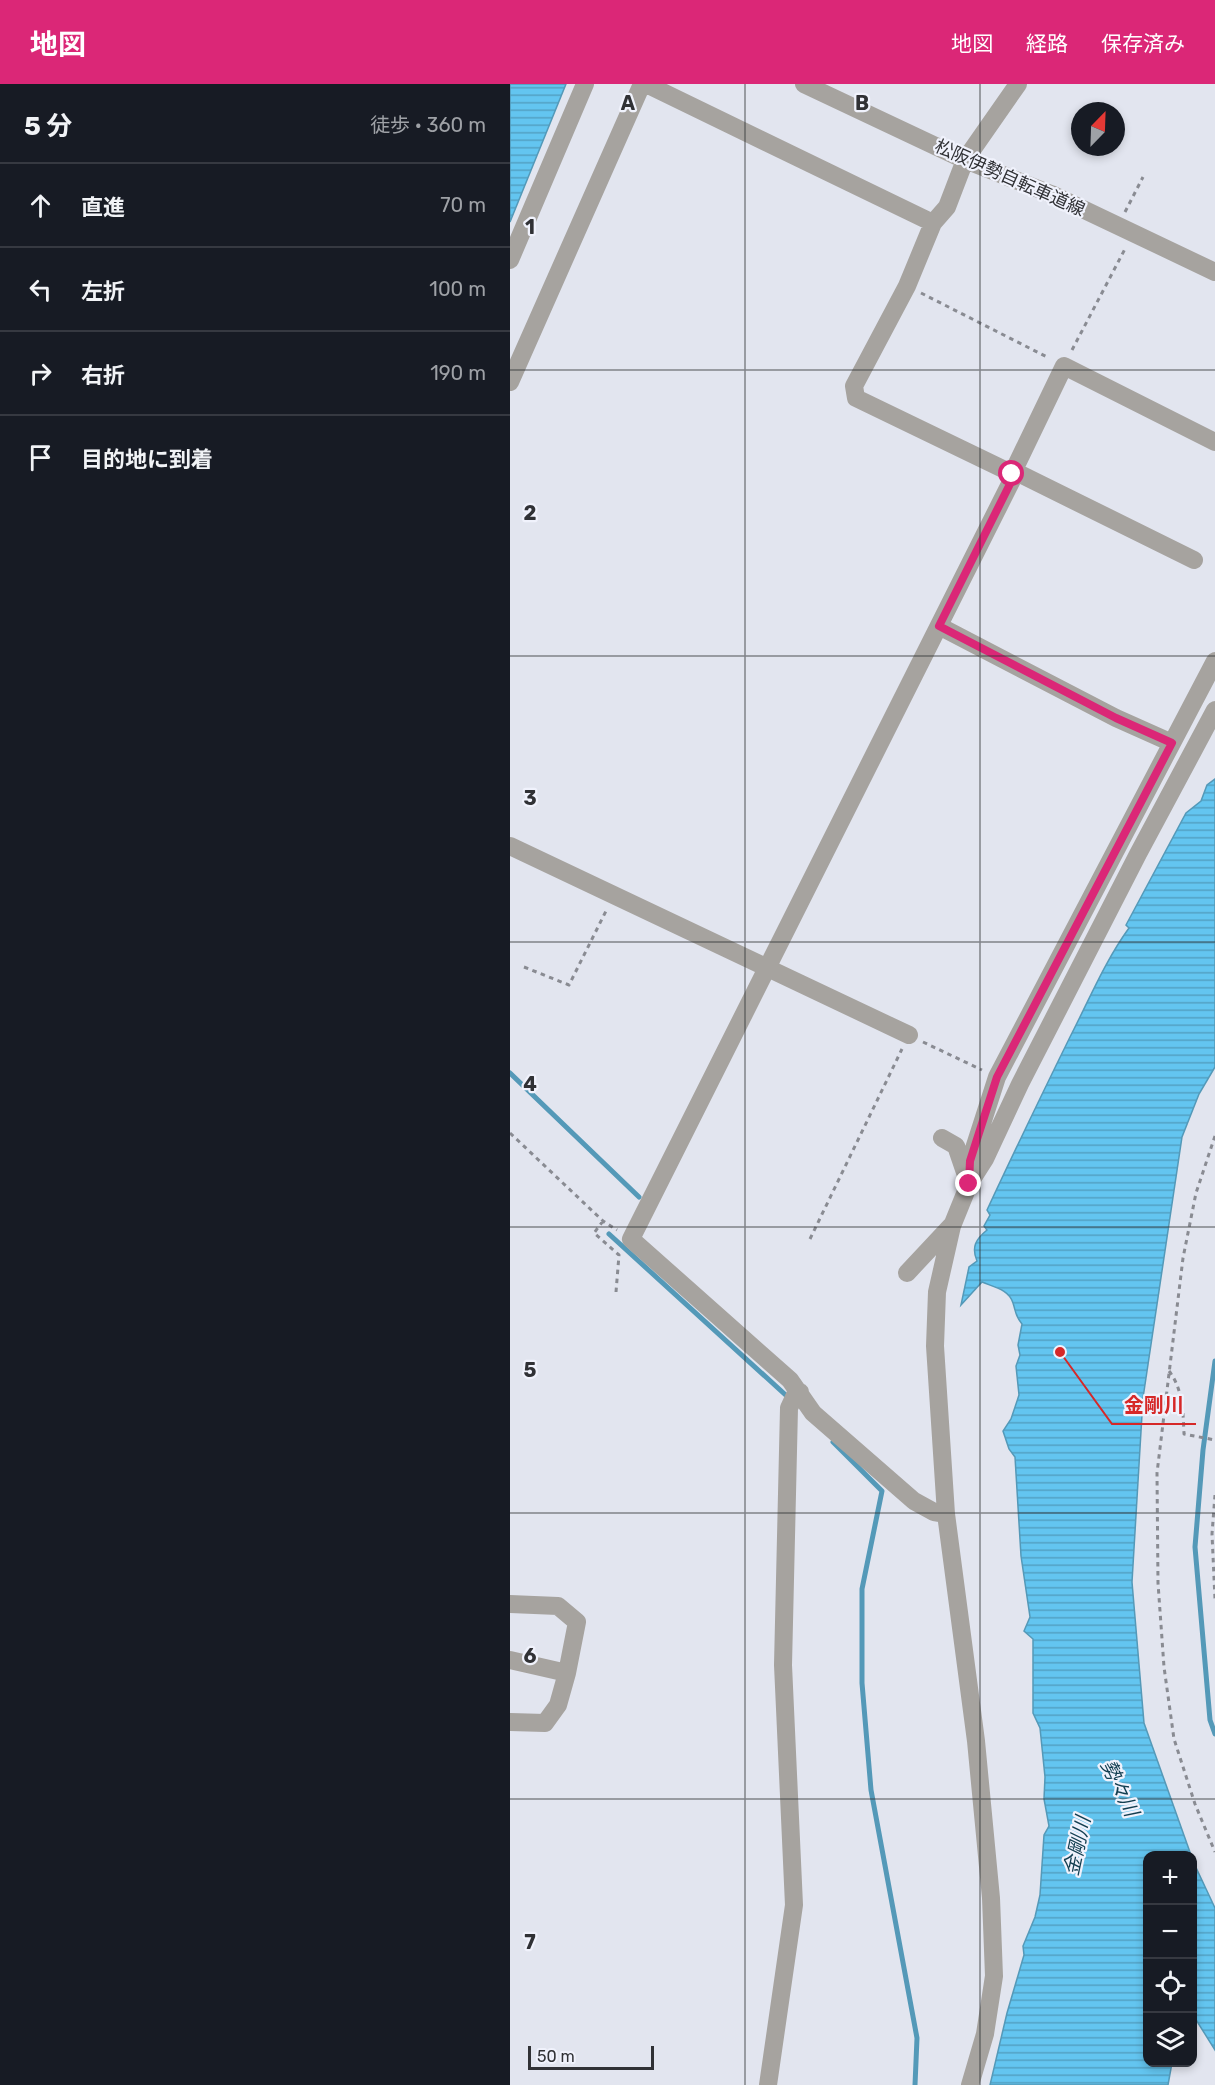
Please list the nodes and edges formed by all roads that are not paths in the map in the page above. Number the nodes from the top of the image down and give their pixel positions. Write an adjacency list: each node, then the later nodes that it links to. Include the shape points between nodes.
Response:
1 (585, 84): 8 (street)
2 (642, 84): 10 (street)
3 (646, 84): 7 (street)
4 (804, 84): 6 (street, 松阪伊勢自転車道線)
5 (1018, 84): 6 (street)
6 (965, 160): 7 (street, via 947,207); 9 (street, 松阪伊勢自転車道線, via 1051,194)
7 (933, 224): 12 (street, via 854,386 856,398)
8 (510, 260)
9 (1215, 272)
10 (510, 382)
11 (1215, 442): 12 (street, via 1064,366)
12 (1012, 474): 13 (street, via 1020,474); 14 (street)
13 (1194, 560)
14 (939, 626): 17 (street); 19 (street)
15 (1215, 661): 17 (street)
16 (1215, 710): 22 (street)
17 (1172, 743): 22 (street, via 997,1077 970,1161)
18 (510, 846): 19 (street)
19 (766, 967): 20 (street); 25 (street, via 631,1239 790,1380)
20 (909, 1035)
21 (942, 1138): 22 (street, via 956,1146)
22 (969, 1184): 23 (street)
23 (952, 1226): 24 (street); 26 (street, via 937,1292 935,1346)
24 (907, 1273)
25 (795, 1398): 26 (street, via 914,1501); 31 (street, via 783,1665 794,1905)
26 (946, 1514): 32 (street, via 976,1741 991,1898 994,1976 985,2034)
27 (510, 1604): 29 (street, via 558,1606 577,1622)
28 (510, 1660): 29 (street)
29 (567, 1673): 30 (street, via 558,1705 545,1724)
30 (510, 1722)
31 (768, 2085)
32 (970, 2085)

